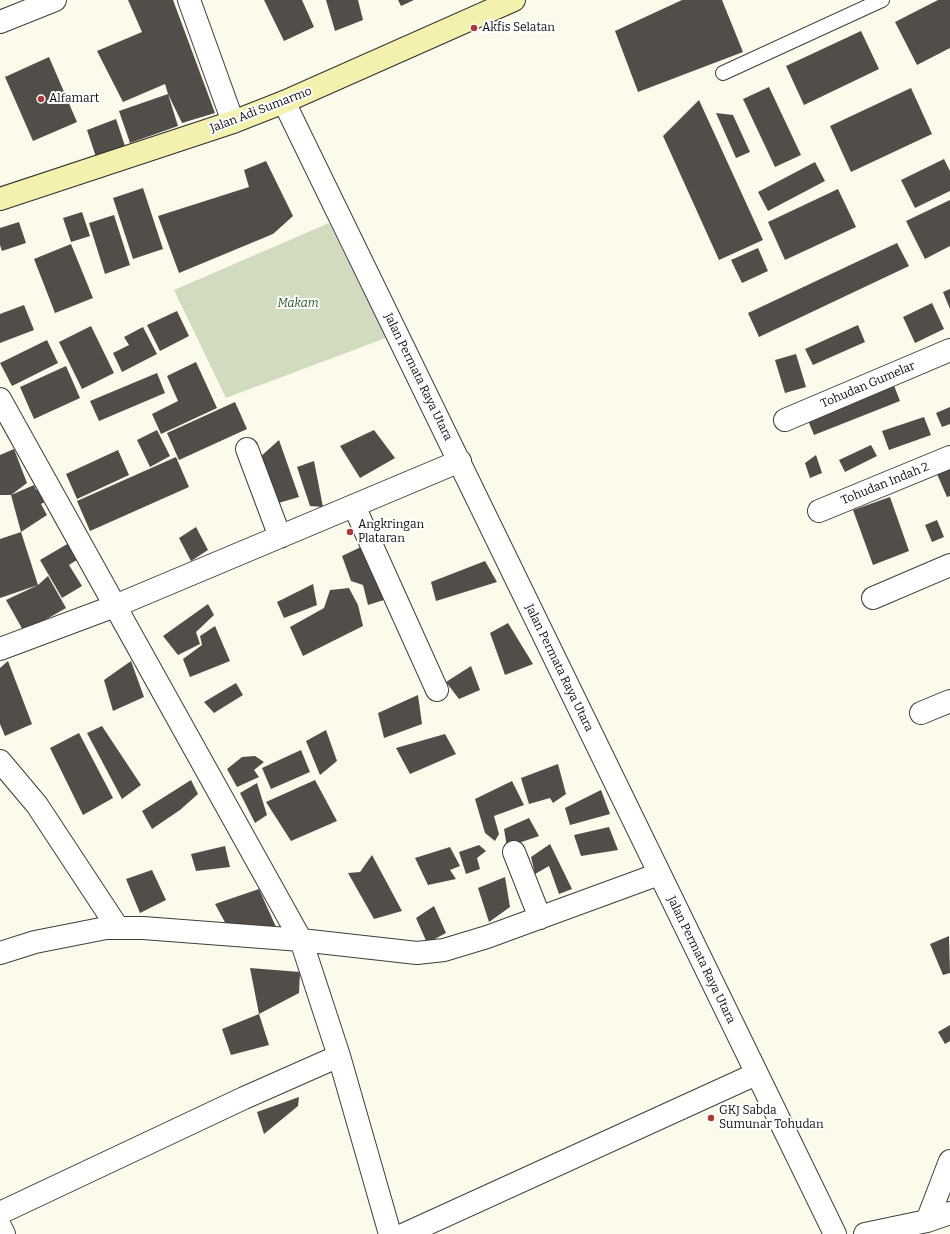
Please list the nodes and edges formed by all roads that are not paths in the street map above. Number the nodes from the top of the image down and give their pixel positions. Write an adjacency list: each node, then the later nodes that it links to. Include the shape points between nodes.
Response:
1 (55, 0): 5 (street)
2 (189, 0): 8 (street)
3 (514, 0): 7 (main road, Jalan Adi Sumarmo)
4 (882, 0): 6 (lane)
5 (0, 22)
6 (723, 73)
7 (284, 102): 8 (main road, Jalan Adi Sumarmo); 15 (street, Jalan Permata Raya Utara)
8 (233, 122): 9 (main road, Jalan Adi Sumarmo)
9 (0, 199)
10 (950, 350): 12 (street, Tohudan Gumelar)
11 (0, 399): 21 (street)
12 (785, 420)
13 (247, 449): 18 (street)
14 (950, 457): 17 (street, Tohudan Indah 2)
15 (460, 461): 16 (street); 28 (street, Jalan Permata Raya Utara)
16 (354, 506): 18 (street); 23 (street)
17 (820, 511)
18 (280, 537): 21 (street)
19 (950, 565): 20 (street)
20 (873, 598)
21 (115, 606): 22 (street); 31 (street)
22 (0, 649)
23 (437, 690)
24 (950, 701): 25 (street)
25 (921, 713)
26 (0, 761): 30 (street, via 37,805)
27 (514, 852): 29 (street)
28 (659, 874): 29 (street); 34 (street, Jalan Permata Raya Utara)
29 (540, 918): 31 (street, via 444,950 417,953)
30 (118, 928): 31 (street); 32 (street, via 35,942)
31 (301, 940): 33 (street)
32 (0, 953)
33 (339, 1056): 36 (street); 42 (street)
34 (756, 1074): 43 (street); 44 (street, Jalan Permata Raya Utara)
35 (950, 1161): 38 (street)
36 (0, 1213)
37 (950, 1213): 38 (street)
38 (921, 1222): 40 (street)
39 (0, 1226): 41 (street)
40 (872, 1233)
41 (4, 1234)
42 (390, 1234)
43 (405, 1234)
44 (835, 1234)

